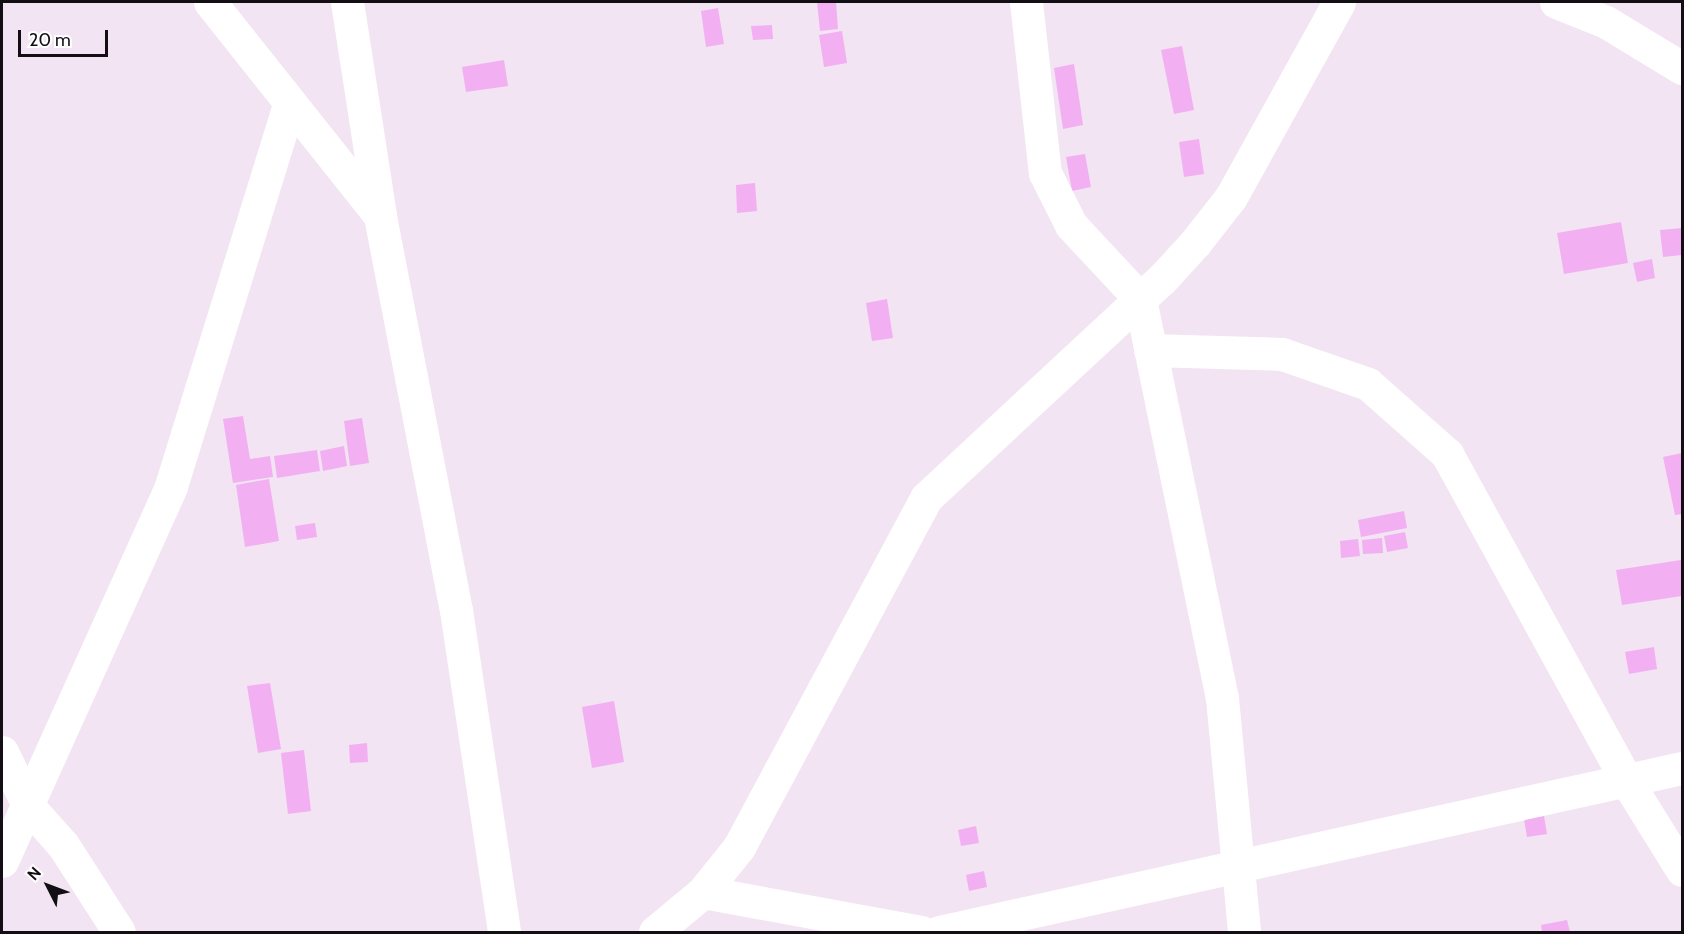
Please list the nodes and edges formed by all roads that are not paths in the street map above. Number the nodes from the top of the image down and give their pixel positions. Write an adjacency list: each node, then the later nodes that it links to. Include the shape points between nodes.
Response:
1 (210, 2): 7 (street)
2 (347, 2): 8 (street)
3 (1026, 2): 9 (street, via 1045,173 1071,225)
4 (1339, 2): 9 (street, via 1231,197 1195,243)
5 (1556, 2): 6 (street, via 1606,22)
6 (1683, 68)
7 (288, 104): 8 (street); 14 (street, via 171,486)
8 (380, 216): 20 (street, via 456,610)
9 (1140, 299): 10 (street); 18 (street, via 926,498 740,847)
10 (1150, 350): 13 (street, via 1282,354 1357,380 1368,384 1447,454); 16 (street, via 1222,698)
11 (2, 752): 14 (street)
12 (1683, 768): 13 (street)
13 (1626, 780): 16 (street); 17 (street)
14 (28, 807): 15 (street); 19 (street, via 63,844)
15 (2, 861)
16 (1238, 868): 23 (street); 24 (street)
17 (1683, 870)
18 (703, 892): 21 (street); 22 (street)
19 (119, 933)
20 (504, 933)
21 (656, 933)
22 (921, 933)
23 (939, 933)
24 (1244, 933)

